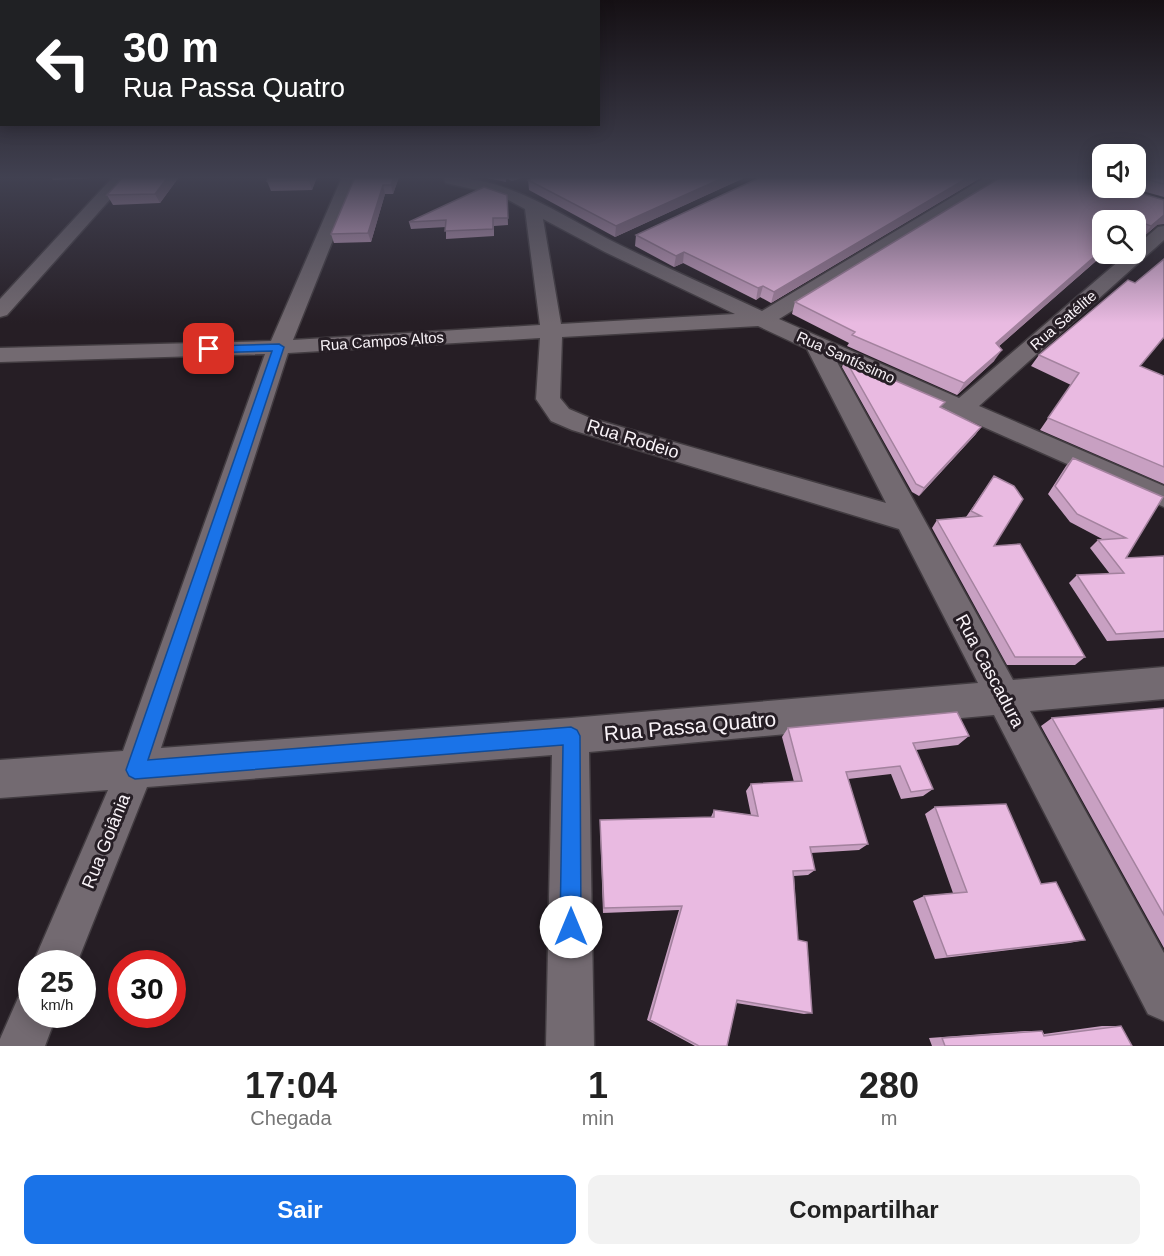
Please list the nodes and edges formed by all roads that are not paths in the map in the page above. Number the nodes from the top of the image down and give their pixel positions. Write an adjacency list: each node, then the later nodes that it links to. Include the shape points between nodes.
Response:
1 (78, 226): 9 (street)
2 (330, 226): 13 (street, Rua Goiânia)
3 (536, 226): 11 (street, Rua Rodeio)
4 (568, 226): 8 (street, Rua Santíssimo)
5 (917, 226): 10 (street)
6 (1164, 231): 15 (street, Rua Satélite)
7 (633, 238): 8 (street)
8 (612, 248): 10 (street, Rua Santíssimo)
9 (0, 312)
10 (764, 319): 11 (street, Rua Campos Altos); 12 (street, Rua Santíssimo)
11 (551, 330): 13 (street, Rua Campos Altos); 17 (street, Rua Rodeio, via 548,399 560,415)
12 (816, 345): 15 (street, Rua Santíssimo); 17 (street, Rua Cascadura)
13 (279, 347): 14 (street, Rua Campos Altos); 21 (street, Rua Goiânia)
14 (0, 355)
15 (962, 408): 16 (street, Rua Santíssimo)
16 (1164, 496)
17 (910, 521): 19 (street, Rua Cascadura)
18 (1164, 683): 19 (street, Rua Passa Quatro)
19 (1004, 698): 20 (street, Rua Passa Quatro); 24 (street, Rua Cascadura)
20 (571, 736): 21 (street, Rua Passa Quatro); 27 (street)
21 (135, 770): 22 (street, Rua Passa Quatro); 23 (street, Rua Goiânia)
22 (0, 779)
23 (60, 950)
24 (1164, 998)
25 (28, 1028): 26 (street)
26 (21, 1046)
27 (570, 1046)

